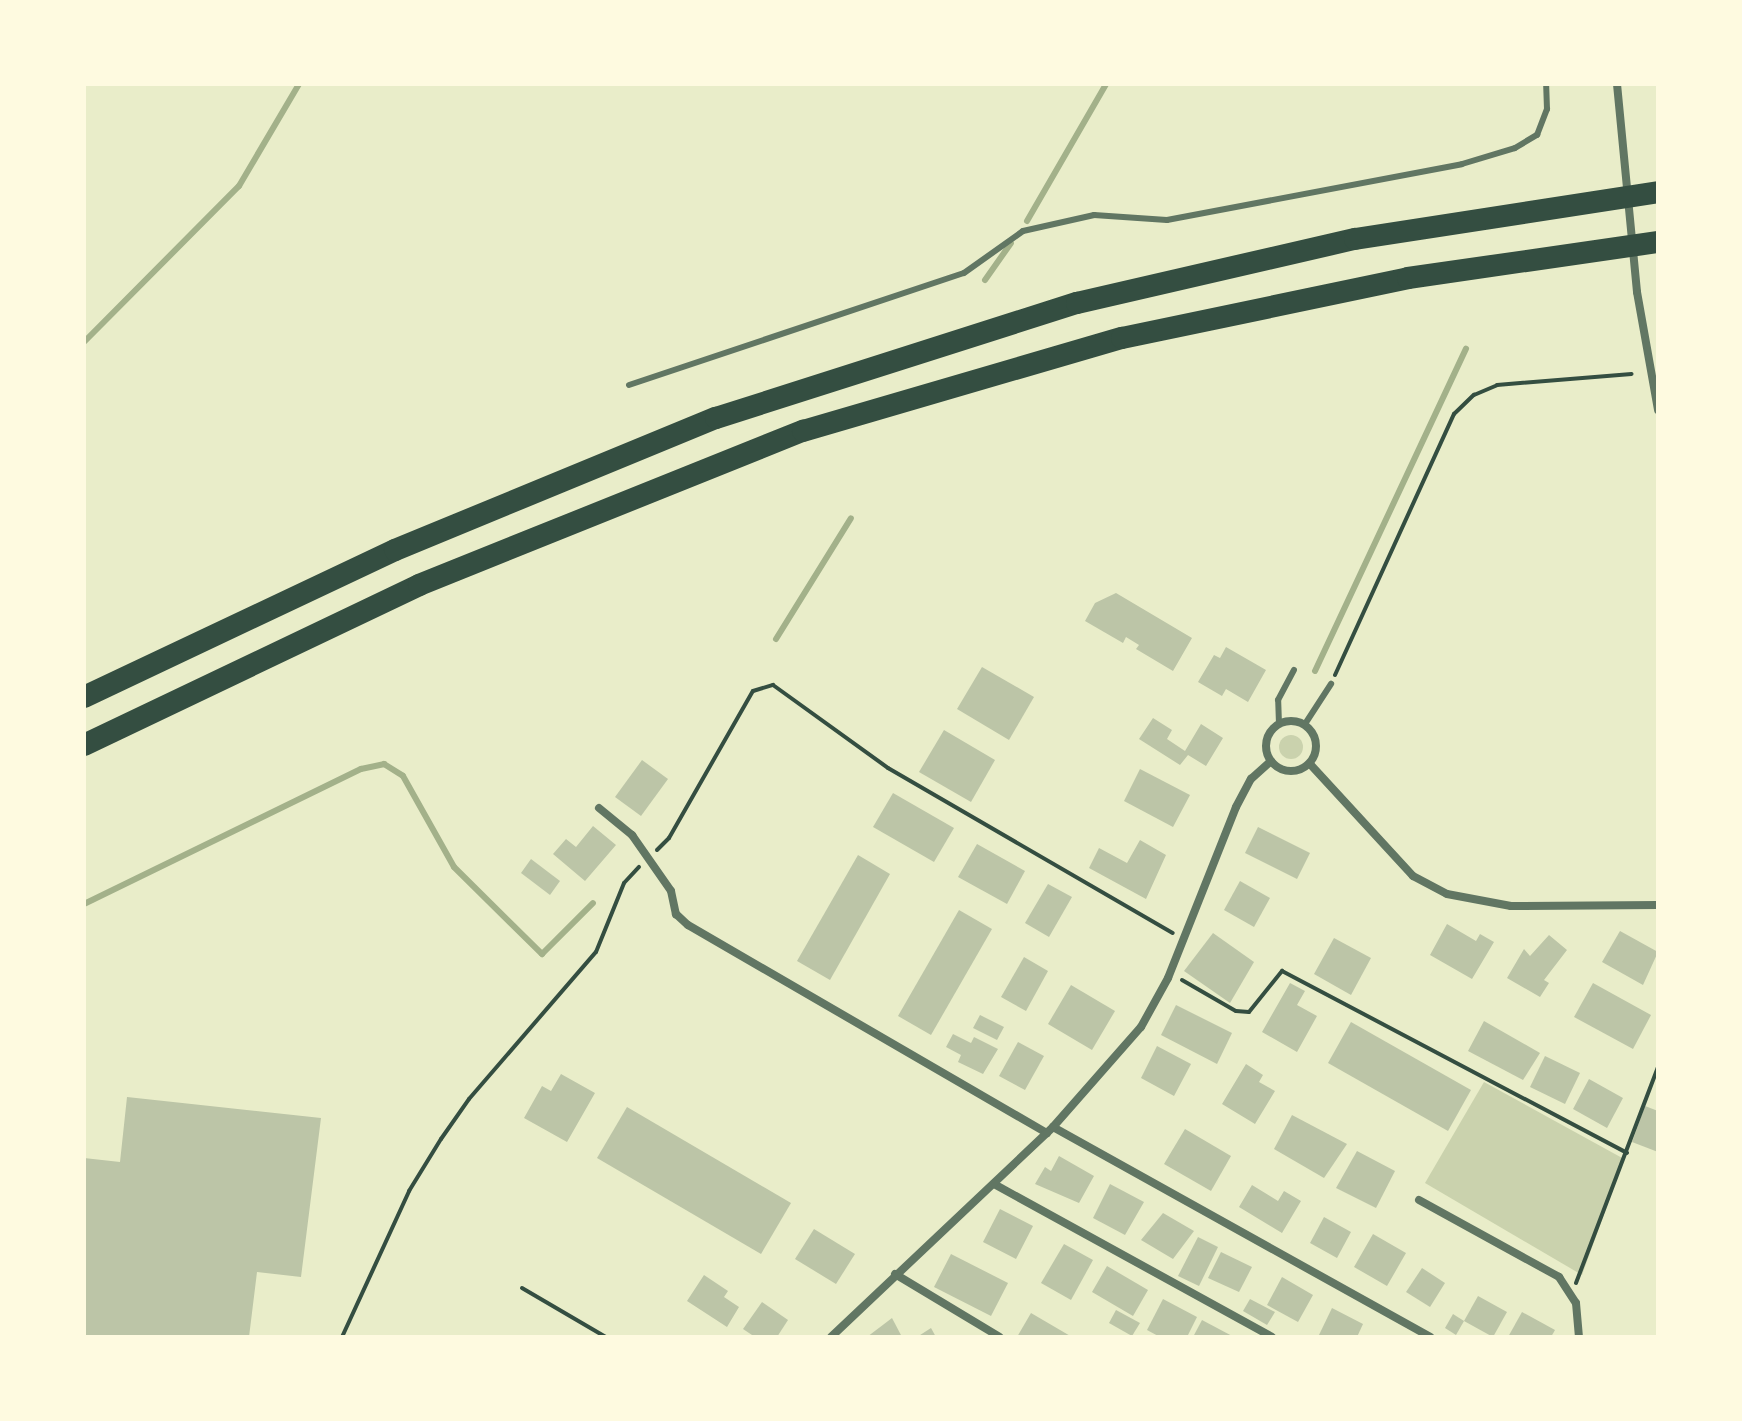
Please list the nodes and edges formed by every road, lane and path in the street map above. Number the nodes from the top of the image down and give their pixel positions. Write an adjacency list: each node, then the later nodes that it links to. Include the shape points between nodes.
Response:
1 (1546, 84): 6 (lane, via 1547,109 1537,135 1515,148 1462,164 1167,220 1094,215 1023,231 964,273)
2 (1617, 84): 7 (street, via 1637,292)
3 (1658, 192): 10 (highway, via 1355,239 1077,303 716,418 395,550)
4 (1658, 242): 13 (highway, via 1408,278 1122,338 803,431 419,585)
5 (1632, 374): 9 (path, via 1497,385 1474,395 1454,414)
6 (629, 385)
7 (1658, 410)
8 (1294, 670): 11 (lane, via 1278,700)
9 (1331, 684): 12 (lane)
10 (84, 697)
11 (1279, 724): 12 (street); 14 (street, via 1267,739)
12 (1305, 724): 15 (street, via 1317,743)
13 (84, 745)
14 (1271, 761): 15 (street, via 1285,771); 20 (street, via 1251,779 1236,807 1168,978 1141,1027)
15 (1310, 764): 17 (street, via 1413,876 1447,894 1511,906)
16 (599, 808): 20 (street, via 641,846 671,891 676,914 688,925)
17 (1658, 905)
18 (1179, 978): 21 (path, via 1236,1011 1249,1012 1282,971)
19 (1658, 1067): 21 (path)
20 (1050, 1130): 22 (street); 31 (street)
21 (1627, 1153): 26 (path)
22 (994, 1184): 24 (street); 30 (street)
23 (1419, 1200): 26 (street, via 1543,1267)
24 (895, 1274): 28 (street); 29 (street)
25 (522, 1288): 27 (path)
26 (1571, 1292): 32 (street, via 1581,1316)
27 (606, 1337)
28 (831, 1337)
29 (1000, 1337)
30 (1272, 1337)
31 (1430, 1337)
32 (1579, 1337)

